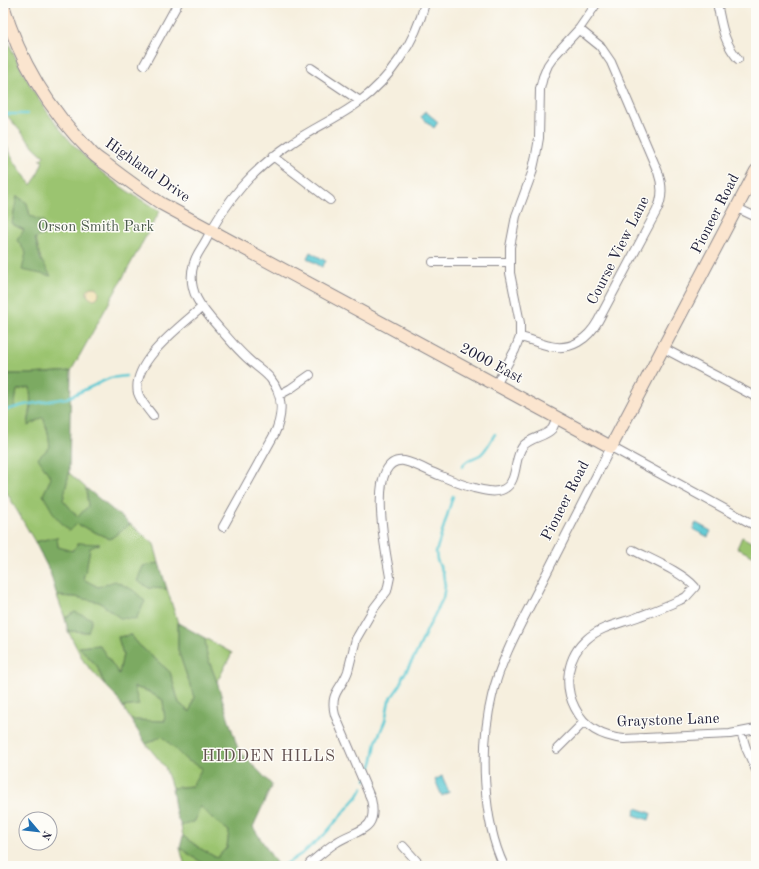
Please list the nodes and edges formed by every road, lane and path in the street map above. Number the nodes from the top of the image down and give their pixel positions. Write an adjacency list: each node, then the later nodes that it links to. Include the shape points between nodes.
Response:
1 (178, 3): 8 (street)
2 (425, 3): 10 (street, via 417,27 398,60)
3 (597, 3): 6 (street)
4 (717, 3): 7 (street, via 725,39)
5 (3, 5): 16 (street, Highland Drive, via 10,28 30,71 55,111 91,153 135,187)
6 (579, 29): 18 (street, via 555,55 543,77 536,155 516,216); 20 (street, Course View Lane, via 600,46 611,62 658,172 662,185 661,199 589,335 576,344 559,347)
7 (738, 59)
8 (144, 65)
9 (311, 68): 10 (street)
10 (360, 101): 11 (street)
11 (273, 156): 13 (street); 16 (street, via 228,201)
12 (756, 171): 14 (street, Pioneer Road)
13 (330, 200)
14 (737, 208): 15 (street); 21 (street, Pioneer Road)
15 (756, 217)
16 (210, 231): 19 (street, via 191,272 191,283); 23 (street, 2000 East)
17 (432, 262): 18 (street)
18 (509, 262): 20 (street, via 520,323)
19 (201, 308): 24 (street, via 246,357 270,378); 26 (street, via 152,354 140,374 138,393)
20 (520, 337): 23 (street)
21 (663, 348): 25 (street); 28 (street, Pioneer Road)
22 (310, 375): 24 (street)
23 (496, 385): 27 (street, 2000 East)
24 (279, 395): 30 (street, via 280,421)
25 (756, 396)
26 (154, 416)
27 (557, 418): 28 (street, 2000 East); 38 (street, via 551,430 523,447 512,480 505,489 499,491 468,487 408,462 396,462 387,468 381,490 390,582 387,591 356,639 347,676 333,698 335,715 372,804 370,822 364,830 338,841)
28 (611, 447): 29 (street, 2000 East); 40 (street, Pioneer Road, via 508,648 492,695 486,727 485,780 494,834)
29 (756, 526)
30 (223, 527)
31 (633, 550): 32 (street, via 680,575 695,587 686,597 594,633 581,645 571,661 568,683 573,704)
32 (584, 722): 34 (street, Graystone Lane, via 599,733 624,739); 35 (street)
33 (756, 729): 34 (street, Graystone Lane)
34 (741, 732): 36 (street)
35 (557, 749)
36 (756, 770)
37 (403, 846): 39 (street)
38 (310, 863)
39 (421, 866)
40 (504, 866)

